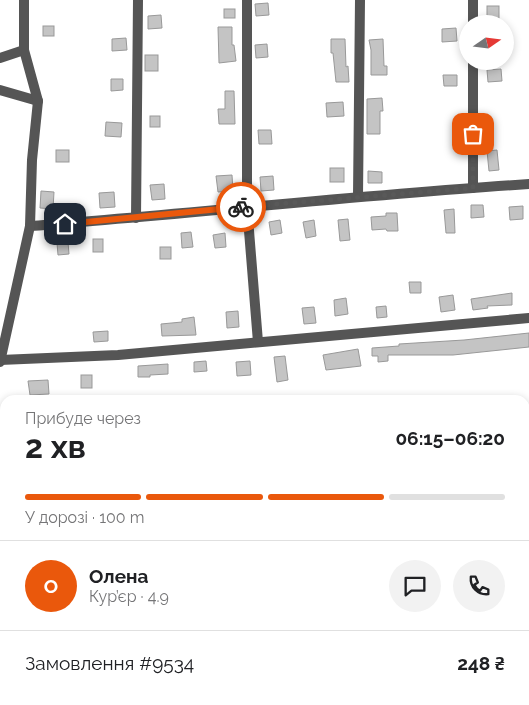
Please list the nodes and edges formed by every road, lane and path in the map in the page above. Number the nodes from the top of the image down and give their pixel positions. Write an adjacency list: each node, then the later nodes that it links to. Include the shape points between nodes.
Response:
1 (24, 0): 7 (street)
2 (138, 0): 16 (street)
3 (247, 0): 15 (street)
4 (360, 0): 14 (street)
5 (473, 0): 6 (street)
6 (473, 15)
7 (24, 50): 8 (street); 11 (street)
8 (0, 58)
9 (473, 70): 13 (street)
10 (0, 90): 11 (street)
11 (38, 100): 17 (street)
12 (529, 184): 13 (street)
13 (473, 188): 14 (street)
14 (358, 196): 15 (street)
15 (247, 206): 16 (street); 19 (street)
16 (136, 218): 17 (street)
17 (30, 226): 20 (street)
18 (529, 318): 19 (street)
19 (258, 342): 20 (street, via 118,355)
20 (0, 361)

